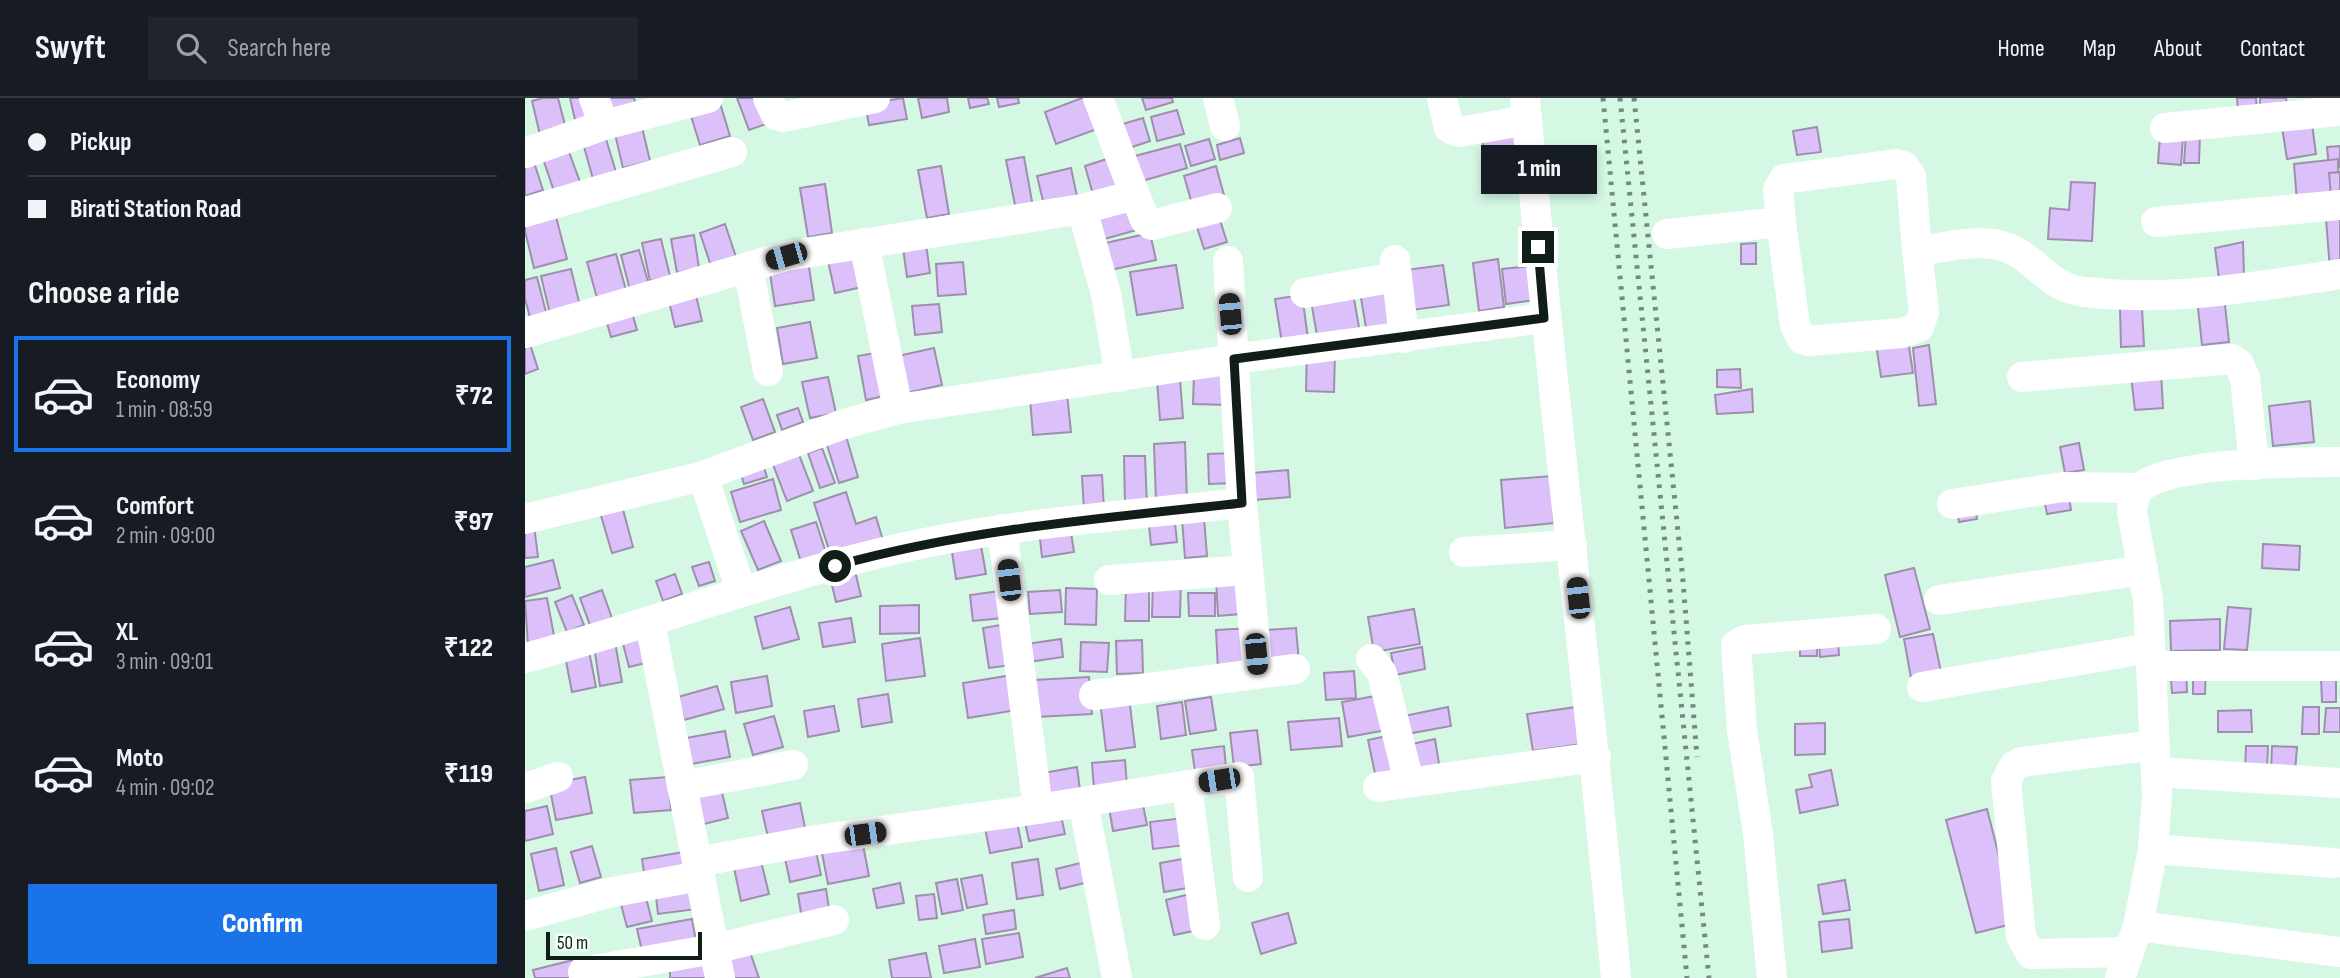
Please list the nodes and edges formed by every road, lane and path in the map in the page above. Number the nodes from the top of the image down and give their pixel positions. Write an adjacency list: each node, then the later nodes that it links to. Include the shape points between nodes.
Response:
1 (708, 98): 8 (street)
2 (768, 98): 3 (street, via 772,110 783,117)
3 (875, 98)
4 (1098, 98): 12 (street)
5 (1442, 98): 6 (street, via 1449,128 1459,132)
6 (1526, 109): 26 (street)
7 (2340, 111): 9 (street)
8 (599, 112): 11 (street)
9 (2165, 128)
10 (732, 152): 16 (street)
11 (525, 153)
12 (1135, 195): 14 (street, via 1145,220 1152,225); 15 (street)
13 (2340, 205): 18 (street)
14 (1217, 208)
15 (1082, 209): 20 (street); 31 (street, via 1106,294)
16 (525, 212)
17 (1781, 222): 19 (street); 21 (street, via 1778,190 1784,179 1896,164 1911,176); 21 (street, via 1795,325 1802,339 1809,341 1902,333 1919,327 1924,312)
18 (2155, 222)
19 (1667, 234)
20 (864, 243): 23 (street); 33 (street)
21 (1917, 251): 24 (street, via 1993,244 2020,254 2050,280 2083,292 2200,295)
22 (1228, 261): 29 (street)
23 (748, 267): 27 (street); 30 (street)
24 (2340, 274)
25 (1305, 293): 28 (street, via 1395,268)
26 (1544, 318): 28 (street); 42 (street)
27 (525, 332)
28 (1404, 338): 29 (street)
29 (1234, 359): 31 (street); 38 (street)
30 (768, 372)
31 (1120, 377): 33 (street)
32 (2022, 377): 35 (street, via 2232,359 2245,378)
33 (898, 409): 36 (street)
34 (2340, 462): 35 (street)
35 (2254, 465): 37 (street, via 2186,472)
36 (703, 475): 40 (street); 47 (street)
37 (2140, 488): 39 (street, via 2063,486); 45 (street, via 2132,512)
38 (1242, 503): 41 (street); 44 (street)
39 (1952, 504)
40 (525, 519)
41 (1002, 530): 47 (street, via 881,553); 70 (street)
42 (1572, 545): 43 (street); 59 (street)
43 (1464, 552)
44 (1248, 570): 46 (street); 56 (street)
45 (2143, 570): 48 (street); 51 (street)
46 (1109, 580)
47 (741, 591): 49 (street)
48 (1939, 600)
49 (650, 623): 52 (street); 66 (street)
50 (1876, 629): 85 (street, via 1745,640 1736,645)
51 (2151, 657): 54 (street); 57 (street); 60 (street)
52 (525, 658)
53 (1371, 659): 63 (street, via 1382,673)
54 (2340, 666)
55 (1295, 669): 56 (street)
56 (1258, 674): 58 (street)
57 (1921, 687)
58 (1094, 695)
59 (1595, 757): 63 (street); 84 (street)
60 (2156, 758): 64 (street); 71 (street); 79 (street, via 2022,762 2014,766 2006,781 2021,936 2031,954)
61 (793, 765): 66 (street)
62 (558, 778): 68 (street)
63 (1409, 782): 67 (street)
64 (2340, 783)
65 (1187, 785): 69 (street); 74 (street, via 1239,777); 77 (street)
66 (682, 786): 73 (street)
67 (1378, 787)
68 (525, 788)
69 (1083, 802): 70 (street); 83 (street)
70 (1038, 809): 73 (street, via 816,840)
71 (2153, 849): 72 (street); 79 (street)
72 (2334, 863)
73 (699, 869): 75 (street); 78 (street)
74 (1248, 877)
75 (525, 916)
76 (834, 920): 78 (street)
77 (1205, 925)
78 (714, 949): 81 (street); 82 (street)
79 (2129, 952): 80 (street)
80 (2340, 952)
81 (583, 972)
82 (720, 978)
83 (1117, 978)
84 (1616, 978)
85 (1772, 978)

